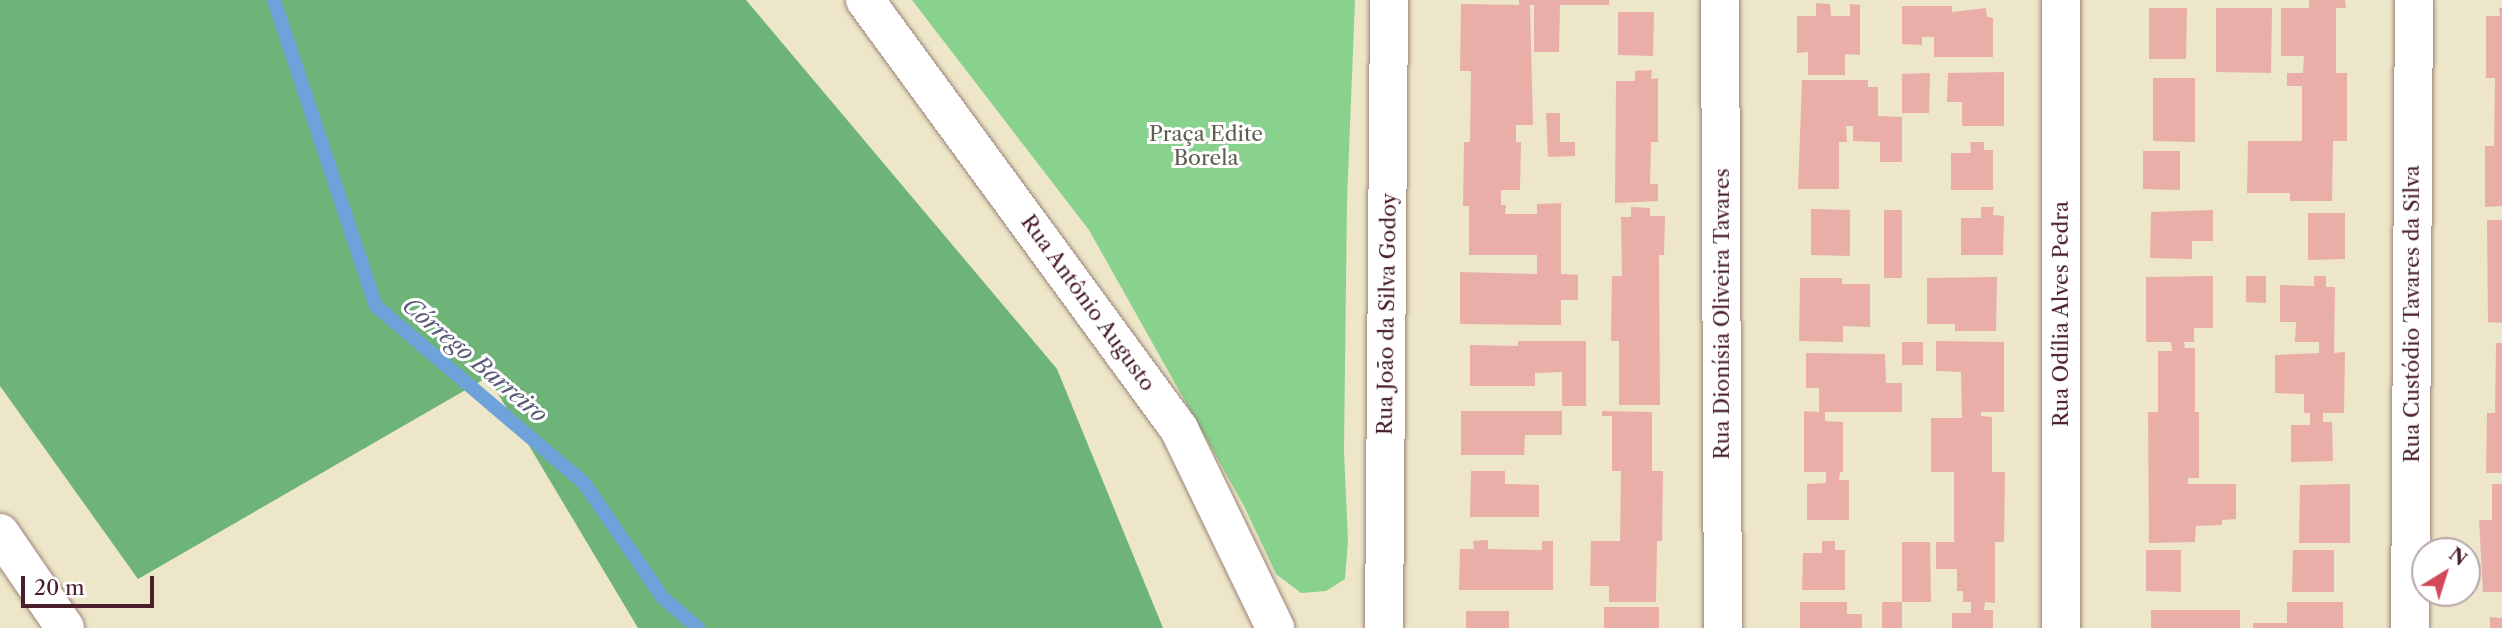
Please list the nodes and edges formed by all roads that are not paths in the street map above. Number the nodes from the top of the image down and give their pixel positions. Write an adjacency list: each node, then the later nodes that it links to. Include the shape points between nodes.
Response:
1 (864, 0): 8 (street, Rua Antônio Augusto, via 1179,429)
2 (1390, 0): 9 (street, Rua João da Silva Godoy)
3 (1720, 0): 10 (street, Rua Dionísia Oliveira Tavares)
4 (2061, 0): 11 (street, Rua Odília Alves Pedra)
5 (2414, 0): 12 (street, Rua Custódio Tavares da Silva)
6 (0, 533): 7 (street)
7 (65, 628)
8 (1275, 628)
9 (1384, 628)
10 (1723, 628)
11 (2061, 628)
12 (2410, 628)

